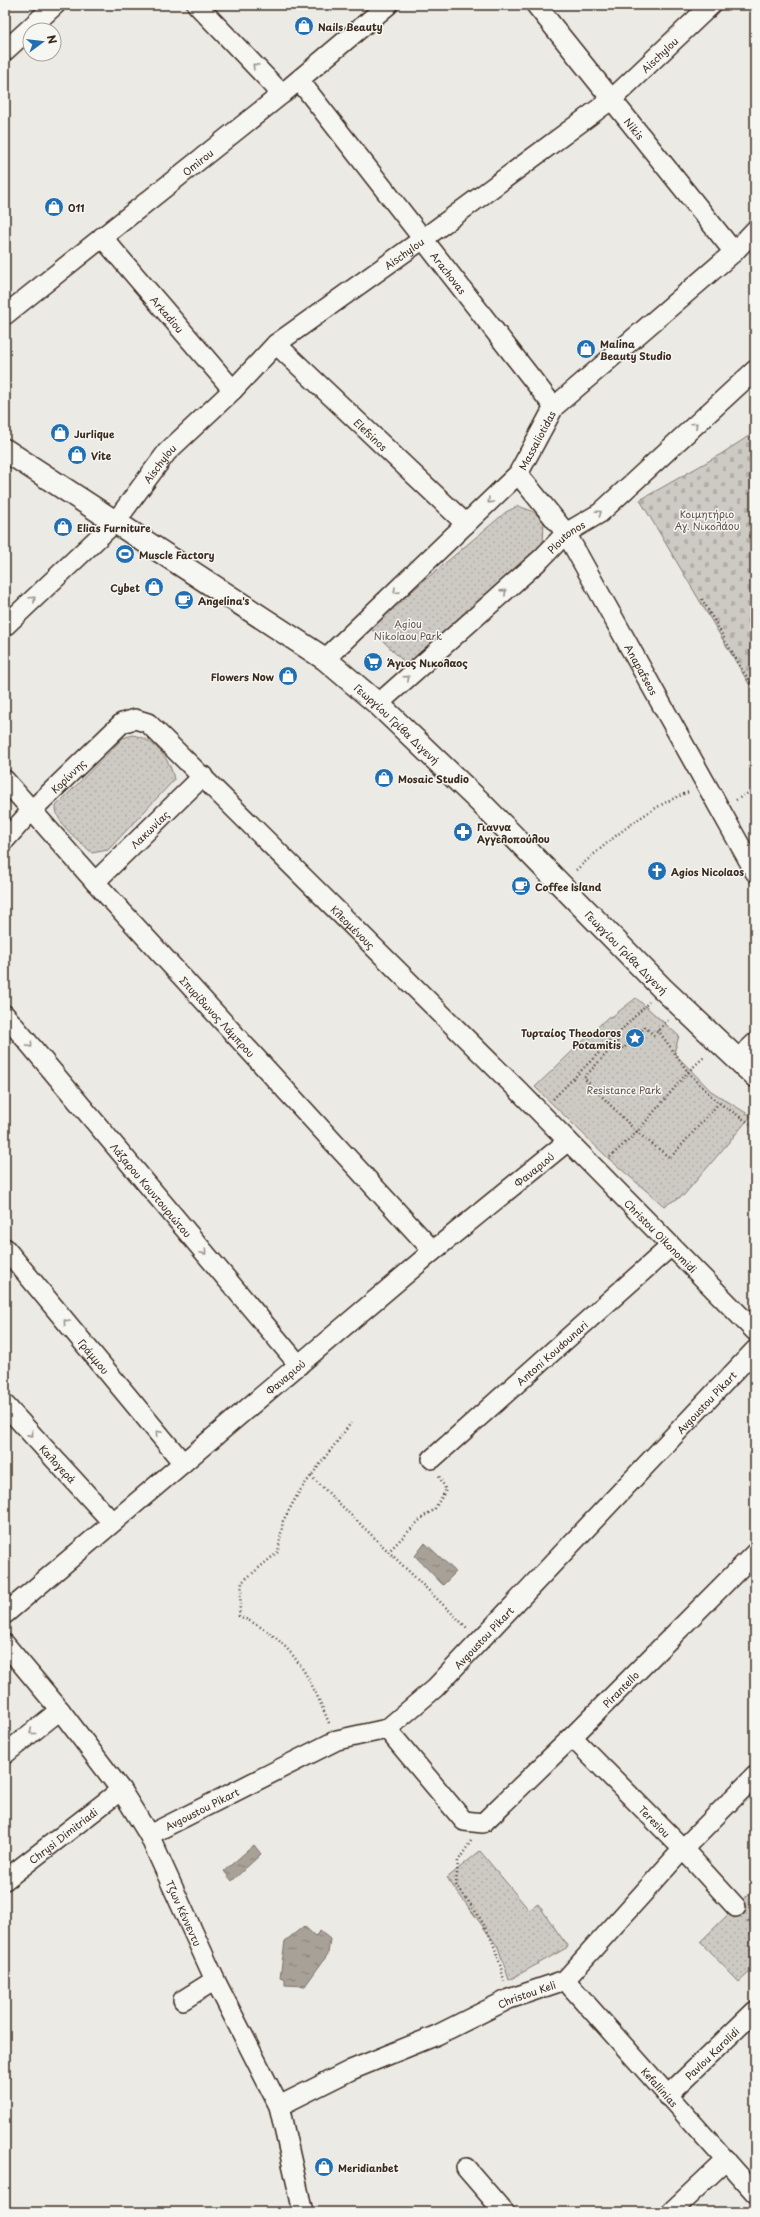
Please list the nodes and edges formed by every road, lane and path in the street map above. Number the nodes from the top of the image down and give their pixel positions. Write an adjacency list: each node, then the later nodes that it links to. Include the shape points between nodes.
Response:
1 (55, 5): 6 (street)
2 (197, 5): 8 (street, one-way to 2)
3 (388, 5): 7 (street, Omirou)
4 (536, 5): 9 (street, Nikis)
5 (711, 5): 9 (street, Aischylou)
6 (7, 44)
7 (299, 80): 8 (street, Omirou); 12 (street, Arachovas)
8 (282, 94): 11 (street, Omirou)
9 (612, 99): 12 (street, Aischylou); 13 (street, Nikis)
10 (755, 230): 13 (street, Massaliotidas)
11 (102, 237): 14 (street, Omirou); 17 (street, Arkadiou)
12 (423, 240): 15 (street, Aischylou); 18 (street, Arachovas)
13 (734, 252): 18 (street, Massaliotidas)
14 (5, 315)
15 (276, 344): 17 (street, Aischylou); 22 (street, Elefsinos)
16 (755, 370): 23 (street, Ploutonos, one-way to 16, via 600,513)
17 (233, 390): 21 (street, Aischylou, via 167,452)
18 (554, 408): 20 (street, Massaliotidas)
19 (5, 450): 21 (main road, Γεωργίου Γρίβα Διγενή)
20 (518, 474): 22 (street, Massaliotidas, one-way to 22); 23 (street, Anapafseos)
21 (116, 521): 25 (street, Aischylou, one-way to 21); 26 (main road, Γεωργίου Γρίβα Διγενή)
22 (466, 524): 26 (street, Massaliotidas, one-way to 26)
23 (566, 533): 28 (street, Ploutonos, one-way to 23, via 542,558); 32 (street, Anapafseos)
24 (702, 598): 27 (path)
25 (5, 626)
26 (325, 659): 28 (main road, Γεωργίου Γρίβα Διγενή)
27 (755, 689)
28 (378, 704): 37 (main road, Γεωργίου Γρίβα Διγενή, via 479,801)
29 (135, 719): 30 (street, Κλεομένους, via 148,723); 33 (street, Κορίννης, via 122,723)
30 (203, 776): 36 (street, Λακωνίας); 48 (street, Κλεομένους)
31 (5, 780): 33 (street, Σπυρίδωνος Λάμπρου)
32 (707, 785): 35 (street, Anapafseos); 37 (path, via 665,801 611,839)
33 (31, 811): 34 (street, Κορίννης); 36 (street, Σπυρίδωνος Λάμπρου)
34 (5, 840)
35 (755, 872)
36 (95, 882): 55 (street, Σπυρίδωνος Λάμπρου)
37 (560, 884): 38 (main road, Γεωργίου Γρίβα Διγενή)
38 (662, 988): 39 (main road, Γεωργίου Γρίβα Διγενή); 48 (path)
39 (681, 1007): 41 (path); 42 (main road, Γεωργίου Γρίβα Διγενή)
40 (5, 1015): 58 (street, Λάζαρου Κουντουριώτου, one-way to 58)
41 (658, 1030): 45 (path); 50 (path, via 654,1035 645,1028 623,1049 617,1042 584,1078)
42 (719, 1042): 44 (main road, Γεωργίου Γρίβα Διγενή); 45 (path)
43 (755, 1043): 44 (street)
44 (738, 1059): 46 (main road, Γεωργίου Γρίβα Διγενή)
45 (688, 1072): 47 (path); 50 (path)
46 (755, 1076)
47 (719, 1103): 49 (path); 50 (path, via 670,1158)
48 (540, 1112): 51 (street, Κλεομένους)
49 (755, 1127)
50 (637, 1132): 52 (path)
51 (568, 1141): 52 (street, Christou Oikonomidi); 55 (street, Φαναριού)
52 (596, 1170): 53 (street, Christou Oikonomidi)
53 (672, 1246): 56 (street, Christou Oikonomidi); 61 (street, Antoni Koudounari)
54 (5, 1248): 62 (street, Γράμμου, one-way to 54)
55 (433, 1251): 58 (street, Φαναριού)
56 (755, 1331)
57 (755, 1350): 68 (street, Avgoustou Pikart)
58 (299, 1365): 62 (street, Φαναριού)
59 (5, 1405): 64 (street, Καλογερά, one-way to 64)
60 (351, 1424): 63 (path)
61 (432, 1460): 65 (path, via 446,1490 434,1510 424,1516)
62 (182, 1463): 64 (street, Φαναριού)
63 (311, 1476): 65 (path); 73 (path, via 283,1522 278,1552 242,1582 239,1616 255,1622 277,1638 300,1662)
64 (112, 1522): 67 (street, Φαναριού)
65 (388, 1552): 68 (path)
66 (755, 1553): 72 (street, Pirantello)
67 (5, 1614)
68 (479, 1641): 71 (street, Avgoustou Pikart, via 435,1688)
69 (5, 1644): 70 (street, Τζων Κέννεντυ)
70 (60, 1710): 74 (street, one-way to 74); 76 (street, Τζων Κέννεντυ)
71 (386, 1729): 73 (street, Avgoustou Pikart); 77 (street, via 464,1821)
72 (572, 1737): 77 (street, Pirantello); 79 (street, Teresiou)
73 (337, 1740): 78 (street, Avgoustou Pikart)
74 (5, 1754)
75 (755, 1776): 79 (street, Christou Keli)
76 (121, 1790): 78 (street, Τζων Κέννεντυ); 80 (street, Chrysi Dimitriadi)
77 (483, 1823): 84 (path, via 458,1861 456,1885 483,1920 498,1953)
78 (149, 1835): 82 (street, Τζων Κέννεντυ)
79 (683, 1849): 81 (street, Teresiou); 83 (street, Christou Keli)
80 (5, 1880)
81 (736, 1907)
82 (216, 1980): 85 (street); 88 (street, Τζων Κέννεντυ)
83 (564, 1980): 84 (street, Christou Keli); 87 (street, Kefallinias)
84 (509, 1999): 88 (street, Christou Keli, via 437,2035 351,2070)
85 (183, 2000)
86 (755, 2010): 87 (street, Pavlou Karolidi)
87 (667, 2096): 89 (street, Kefallinias)
88 (279, 2106): 92 (street, Τζων Κέννεντυ)
89 (726, 2160): 91 (street, Kefallinias); 94 (street)
90 (466, 2168): 93 (street)
91 (755, 2193)
92 (303, 2212)
93 (504, 2212)
94 (671, 2212)

